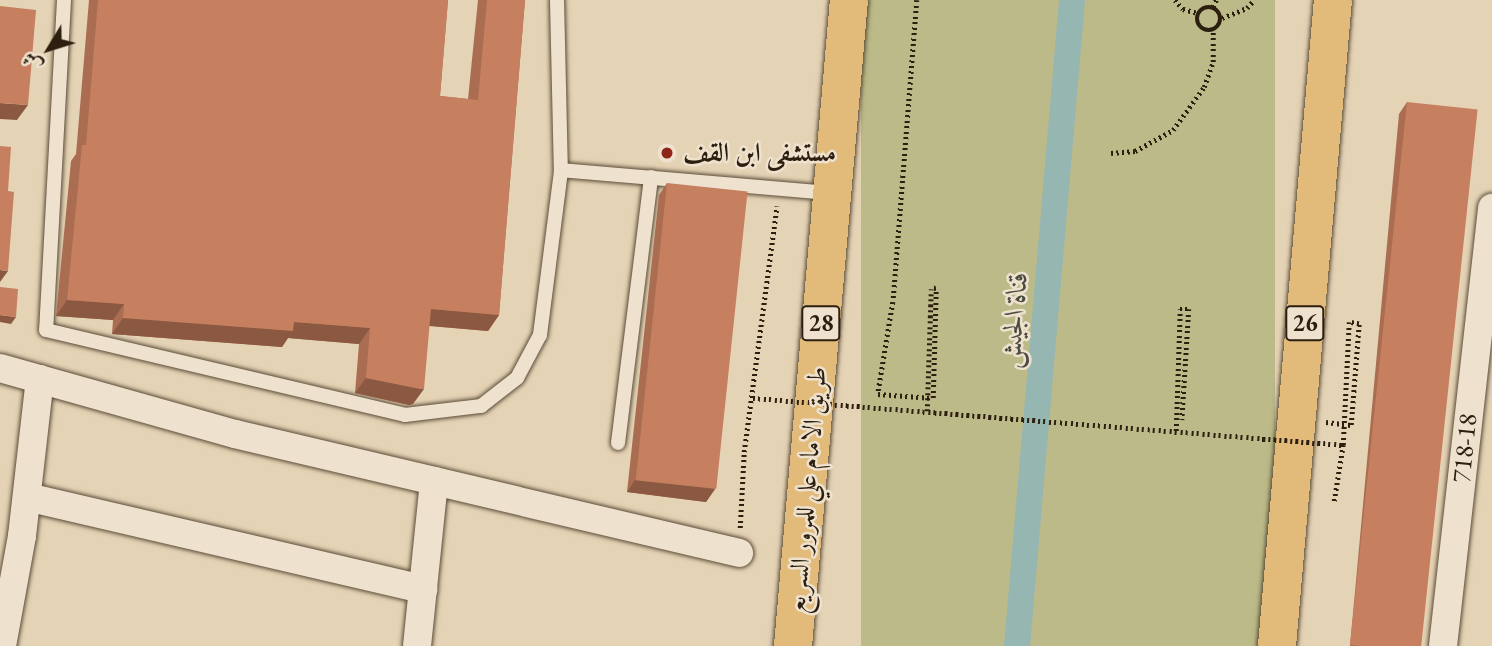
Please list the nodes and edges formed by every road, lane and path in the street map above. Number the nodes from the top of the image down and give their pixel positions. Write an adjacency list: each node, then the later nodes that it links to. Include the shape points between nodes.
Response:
1 (64, 0): 14 (lane, via 46,330 405,415 481,406 517,378 540,335)
2 (557, 0): 14 (lane)
3 (849, 0): 17 (highway, طريق الامام علي للمرور السريع / 28)
4 (917, 0): 22 (path, bridge, via 893,302 878,394 933,398 936,288 931,289)
5 (1175, 0): 10 (path, via 1183,9)
6 (1216, 0): 9 (path)
7 (1254, 0): 11 (path, via 1247,8)
8 (1333, 0): 23 (highway, 26)
9 (1213, 7): 10 (path); 11 (path)
10 (1198, 13): 12 (path, via 1201,28)
11 (1222, 18): 12 (path)
12 (1213, 31): 13 (path, via 1213,62 1192,107 1156,142 1135,151)
13 (1111, 153)
14 (561, 170): 15 (lane)
15 (651, 177): 16 (lane); 26 (lane)
16 (779, 188): 17 (lane); 21 (path)
17 (832, 193): 36 (highway, طريق الامام علي للمرور السريع / 28)
18 (1492, 208): 38 (street, 718-18)
19 (0, 368): 20 (street)
20 (40, 379): 28 (street, via 235,434); 29 (street)
21 (753, 398): 22 (path, bridge); 32 (path, via 744,452)
22 (927, 411): 25 (path, bridge)
23 (1296, 419): 27 (path, bridge, via 1351,425 1359,324 1349,322); 37 (highway, 26)
24 (1182, 420): 25 (path, via 1189,309 1180,309)
25 (1176, 431): 27 (path, bridge)
26 (618, 443)
27 (1343, 445): 30 (path, bridge)
28 (434, 481): 32 (street); 33 (street)
29 (27, 497): 31 (street); 33 (street)
30 (1334, 501)
31 (11, 535): 34 (street)
32 (739, 553)
33 (423, 589): 35 (street)
34 (2, 646)
35 (417, 646)
36 (793, 646)
37 (1277, 646)
38 (1443, 646)

